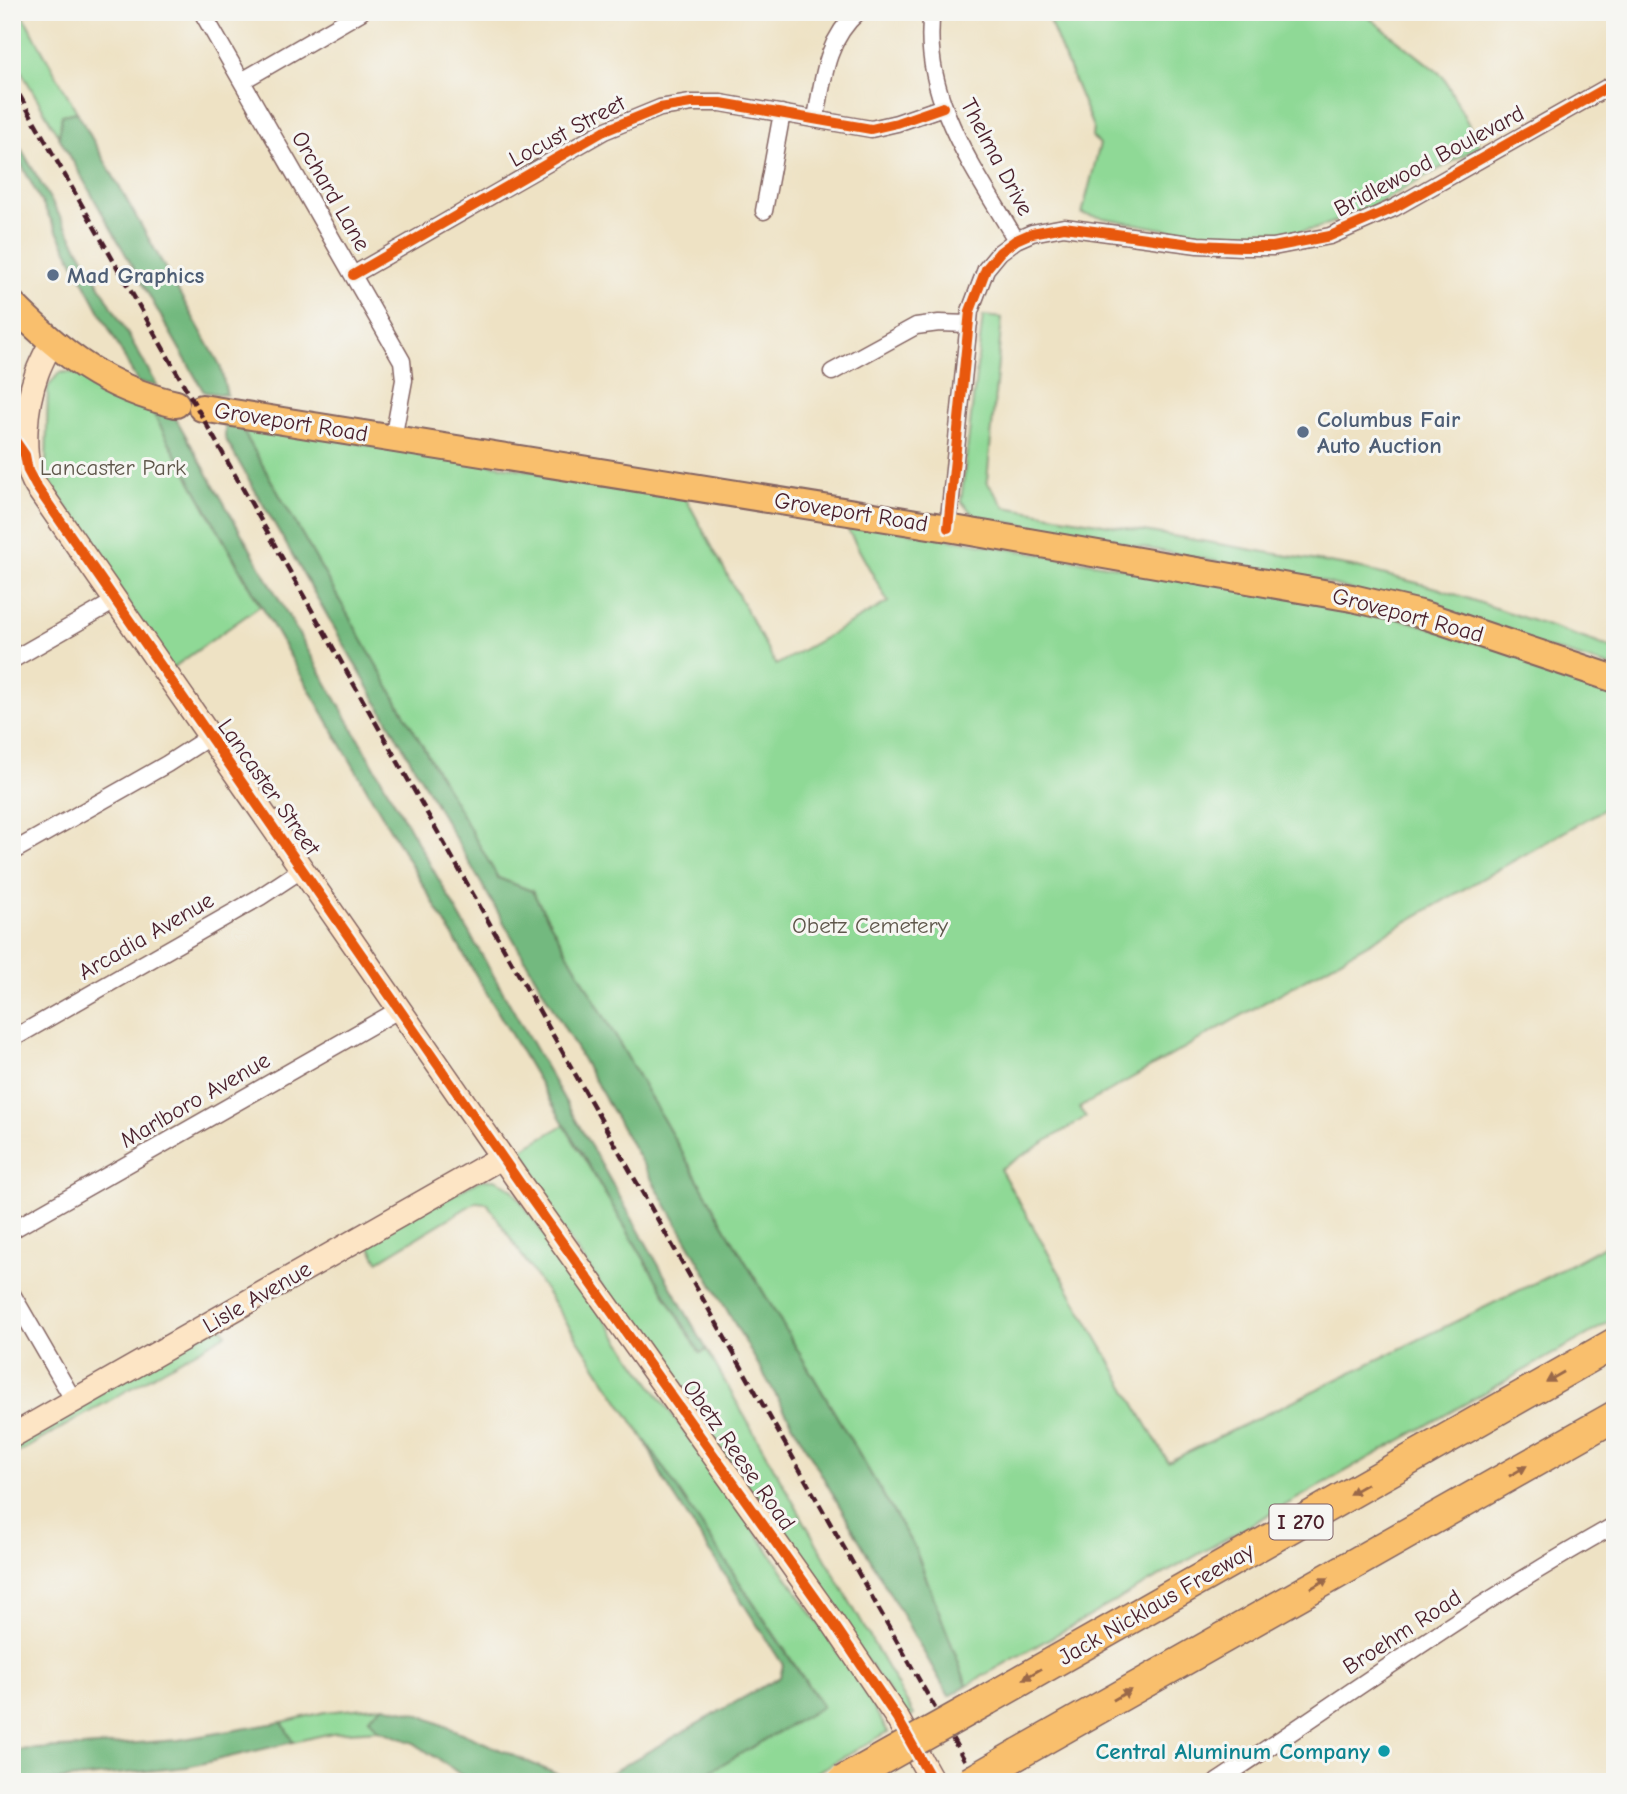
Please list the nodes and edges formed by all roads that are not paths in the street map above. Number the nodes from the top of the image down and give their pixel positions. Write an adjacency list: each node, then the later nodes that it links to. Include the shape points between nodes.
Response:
1 (202, 12): 5 (street, Orchard Lane)
2 (361, 12): 5 (street)
3 (858, 12): 9 (street, via 844,24 826,62)
4 (932, 12): 7 (street, Thelma Drive, via 933,62)
5 (242, 81): 12 (street, Orchard Lane)
6 (1615, 83): 11 (street, Bridlewood Boulevard, via 1394,208 1330,236 1273,247 1198,246 1064,227)
7 (943, 107): 9 (street, Locust Street, via 871,129); 11 (street, Thelma Drive)
8 (782, 113): 9 (street, Locust Street); 10 (street); 12 (street, Locust Street, via 691,103 631,118)
9 (816, 118)
10 (764, 211)
11 (1016, 240): 14 (street, Bridlewood Boulevard, via 986,269 976,289)
12 (353, 275): 19 (street, Orchard Lane, via 402,361 404,380)
13 (12, 304): 15 (main road)
14 (969, 324): 16 (street, via 916,326); 21 (street, Bridlewood Boulevard)
15 (51, 343): 17 (main road, via 118,386); 20 (street, via 32,389)
16 (832, 372)
17 (176, 404)
18 (202, 408): 19 (main road, Groveport Road)
19 (393, 439): 21 (main road, Groveport Road)
20 (17, 453): 22 (street, Lancaster Street)
21 (948, 528): 24 (main road, Groveport Road, via 1366,601 1432,617)
22 (115, 601): 23 (street); 25 (street, Lancaster Street)
23 (12, 660)
24 (1615, 679)
25 (209, 737): 26 (street); 27 (street, Lancaster Street)
26 (12, 852)
27 (301, 870): 28 (street, Lancaster Street); 29 (street, Arcadia Avenue)
28 (400, 1009): 30 (street, Lancaster Street); 31 (street, Marlboro Avenue)
29 (12, 1039)
30 (502, 1157): 34 (street, Lisle Avenue); 39 (street, Obetz Reese Road, via 833,1622)
31 (12, 1230)
32 (12, 1294): 34 (street)
33 (1615, 1343): 38 (highway, Jack Nicklaus Freeway / I 270, one-way to 38, bridge)
34 (74, 1401): 36 (street, Lisle Avenue)
35 (1615, 1416): 40 (highway, I 270, one-way to 35, bridge)
36 (12, 1436)
37 (1615, 1525): 41 (street, Broehm Road, via 1466,1616)
38 (842, 1782)
39 (933, 1782)
40 (970, 1782)
41 (1217, 1782)

